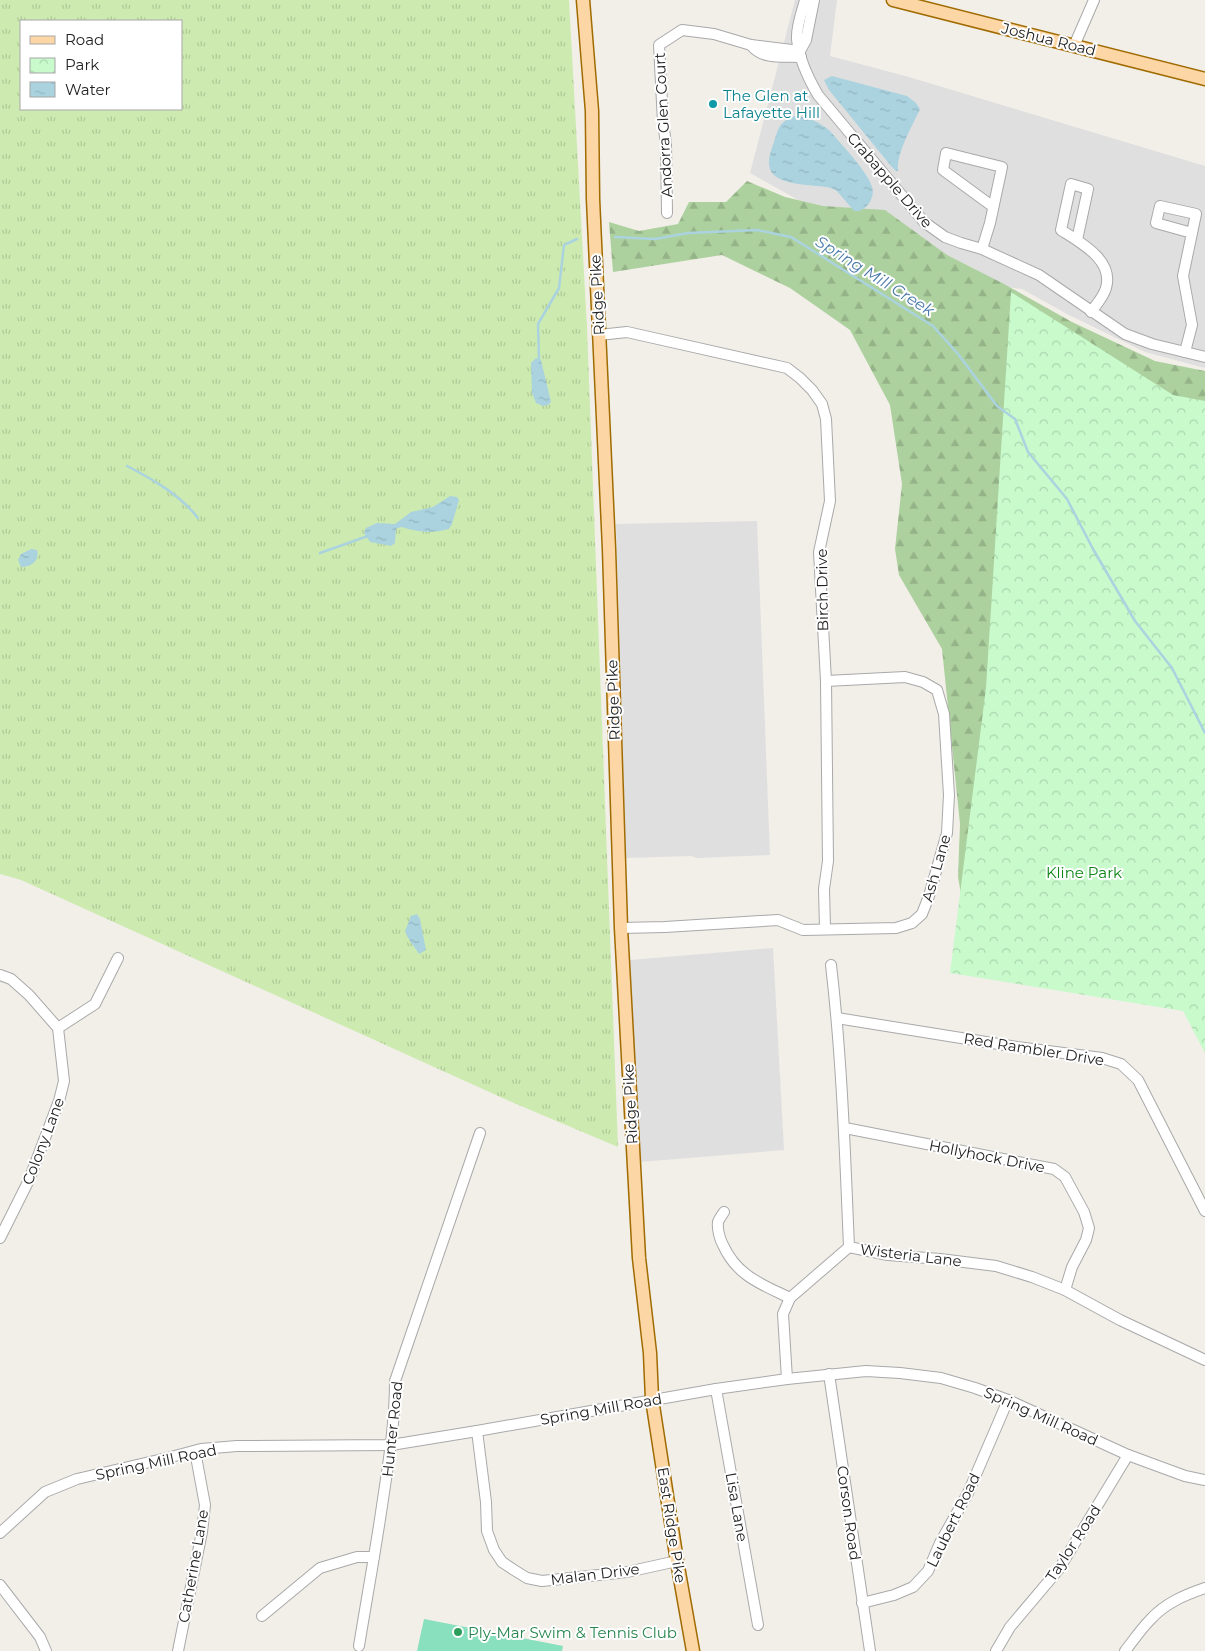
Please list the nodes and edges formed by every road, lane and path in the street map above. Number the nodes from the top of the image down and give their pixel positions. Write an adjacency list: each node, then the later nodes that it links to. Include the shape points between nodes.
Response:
1 (583, 0): 16 (main road, Ridge Pike, via 592,111)
2 (805, 0): 8 (street, Crabapple Drive, via 797,38)
3 (814, 0): 8 (street)
4 (893, 0): 6 (main road, Joshua Road)
5 (1094, 0): 7 (street)
6 (908, 1): 7 (main road, Joshua Road)
7 (1074, 46): 9 (main road, Joshua Road)
8 (800, 54): 11 (street, Andorra Glen Court, via 772,51 714,34 682,30 659,45); 14 (street, Crabapple Drive, via 818,95 924,222 945,237)
9 (1205, 79)
10 (992, 206): 10 (street, via 1002,167 946,153 943,170); 14 (street)
11 (667, 213)
12 (1192, 233): 17 (street, via 1183,276 1192,325)
13 (1076, 240): 13 (street, via 1061,230 1071,184 1088,189); 15 (street, via 1104,264 1108,276 1106,290)
14 (982, 249): 15 (street, Crabapple Drive, via 1039,275)
15 (1091, 312): 17 (street, Crabapple Drive, via 1125,334)
16 (599, 335): 19 (street, Birch Drive, via 627,332 787,368 812,390 822,404 826,419 830,501 819,552); 20 (main road, Ridge Pike)
17 (1185, 352): 18 (street, Crabapple Drive)
18 (1205, 357)
19 (826, 681): 21 (street, Birch Drive, via 828,860 824,889); 21 (street, Ash Lane, via 905,677 937,690 944,714 949,795 947,833 922,914 912,923 896,928)
20 (621, 928): 21 (street, Ash Lane, via 778,920 803,930); 39 (main road, Ridge Pike, via 639,1253)
21 (825, 929)
22 (118, 958): 26 (street, via 96,1004)
23 (831, 965): 25 (street, Wisteria Lane)
24 (0, 974): 26 (street, via 29,995)
25 (837, 1018): 27 (street, Wisteria Lane); 30 (street, Red Rambler Drive, via 1102,1058 1121,1064 1138,1080)
26 (58, 1028): 31 (street, Colony Lane, via 64,1081 59,1101 29,1180)
27 (844, 1128): 32 (street, Wisteria Lane); 33 (street, Hollyhock Drive, via 1054,1169 1065,1177 1089,1228)
28 (480, 1133): 42 (street, Hunter Road, via 395,1381)
29 (724, 1212): 34 (street, via 718,1222 721,1241 736,1268)
30 (1205, 1212)
31 (0, 1238)
32 (848, 1247): 33 (street, Wisteria Lane, via 888,1255 996,1266); 34 (street)
33 (1065, 1290): 35 (street, Wisteria Lane)
34 (790, 1298): 37 (street, via 782,1314)
35 (1205, 1360)
36 (829, 1374): 37 (street, Spring Mill Road); 40 (street, Spring Mill Road, via 866,1371 941,1378); 51 (street, Corson Road)
37 (787, 1379): 38 (street, Spring Mill Road)
38 (716, 1389): 39 (street, Spring Mill Road); 53 (street, Lisa Lane)
39 (652, 1399): 41 (street, Spring Mill Road); 48 (main road, East Ridge Pike)
40 (1008, 1400): 44 (street, Spring Mill Road); 51 (street, Laubert Road, via 968,1493 928,1571 913,1587)
41 (477, 1431): 42 (street, Spring Mill Road); 48 (street, Malan Drive, via 487,1531 502,1562 514,1570 527,1578 542,1580 627,1572)
42 (391, 1444): 43 (street, Spring Mill Road, via 237,1446); 47 (street, Hunter Road)
43 (195, 1451): 46 (street, Spring Mill Road, via 77,1479 45,1492); 56 (street, Catherine Lane, via 205,1505)
44 (1128, 1455): 45 (street, Spring Mill Road); 59 (street, Taylor Road, via 1059,1569 1010,1627)
45 (1205, 1480)
46 (0, 1533)
47 (374, 1557): 52 (street, via 356,1557 320,1568); 54 (street, Hunter Road)
48 (677, 1561): 57 (main road, East Ridge Pike)
49 (0, 1585): 55 (street, via 40,1637)
50 (1205, 1588): 60 (street, via 1181,1596 1166,1606 1150,1619)
51 (862, 1603): 58 (street, Corson Road)
52 (262, 1616)
53 (758, 1625)
54 (359, 1646)
55 (46, 1651)
56 (178, 1651)
57 (693, 1651)
58 (870, 1651)
59 (996, 1651)
60 (1124, 1651)

